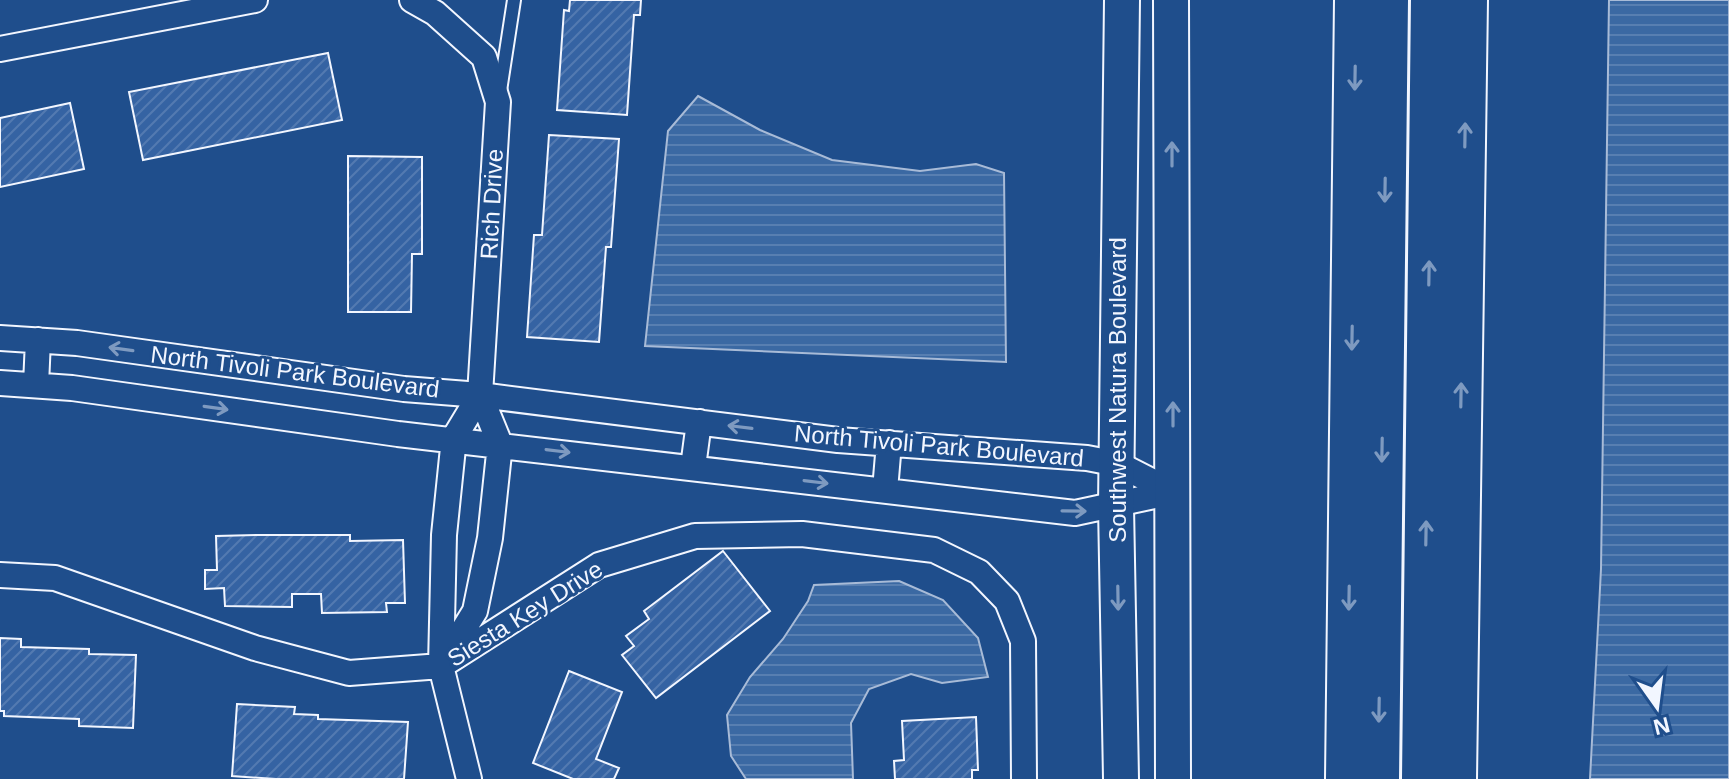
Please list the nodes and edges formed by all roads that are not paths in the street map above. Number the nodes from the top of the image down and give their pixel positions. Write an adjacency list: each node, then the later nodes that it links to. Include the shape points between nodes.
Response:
1 (255, 0): 10 (street)
2 (412, 0): 11 (street, Rich Drive, via 435,13 484,57)
3 (514, 0): 11 (lane)
4 (1122, 0): 21 (street, Southwest Natura Boulevard)
5 (1171, 0): 24 (street, one-way to 5)
6 (1356, 0): 32 (highway, one-way to 32)
7 (1387, 0): 33 (highway, one-way to 33)
8 (1432, 0): 34 (highway, one-way to 8)
9 (1466, 0): 35 (highway, one-way to 9)
10 (0, 49)
11 (498, 102): 16 (street, Rich Drive)
12 (0, 338): 13 (street, North Tivoli Park Boulevard)
13 (38, 340): 15 (street); 16 (street, North Tivoli Park Boulevard, one-way to 13)
14 (0, 383): 15 (street, North Tivoli Park Boulevard)
15 (36, 385): 18 (street, North Tivoli Park Boulevard, one-way to 18)
16 (480, 395): 17 (street, North Tivoli Park Boulevard); 18 (street, Rich Drive); 20 (street)
17 (699, 422): 19 (street, North Tivoli Park Boulevard, one-way to 17); 22 (street)
18 (454, 438): 20 (street, North Tivoli Park Boulevard); 27 (street, via 444,535)
19 (889, 443): 21 (street, North Tivoli Park Boulevard); 23 (street)
20 (500, 444): 22 (street, North Tivoli Park Boulevard, one-way to 22); 27 (street, via 490,538 475,611)
21 (1118, 464): 24 (street, North Tivoli Park Boulevard); 25 (street, Southwest Natura Boulevard)
22 (693, 467): 23 (street, North Tivoli Park Boulevard, one-way to 23)
23 (885, 490): 25 (street, North Tivoli Park Boulevard, one-way to 25, via 1079,513)
24 (1173, 492): 25 (street, North Tivoli Park Boulevard); 31 (street)
25 (1116, 506): 30 (street, Southwest Natura Boulevard, one-way to 30)
26 (0, 575): 27 (street, Siesta Key Drive, via 55,578 255,648 349,673)
27 (441, 666): 28 (street); 29 (street, Siesta Key Drive, via 599,565 695,536 802,534 934,550 979,572 1007,601 1023,641)
28 (469, 779)
29 (1024, 779)
30 (1121, 779)
31 (1173, 779)
32 (1347, 779)
33 (1378, 779)
34 (1423, 779)
35 (1455, 779)

